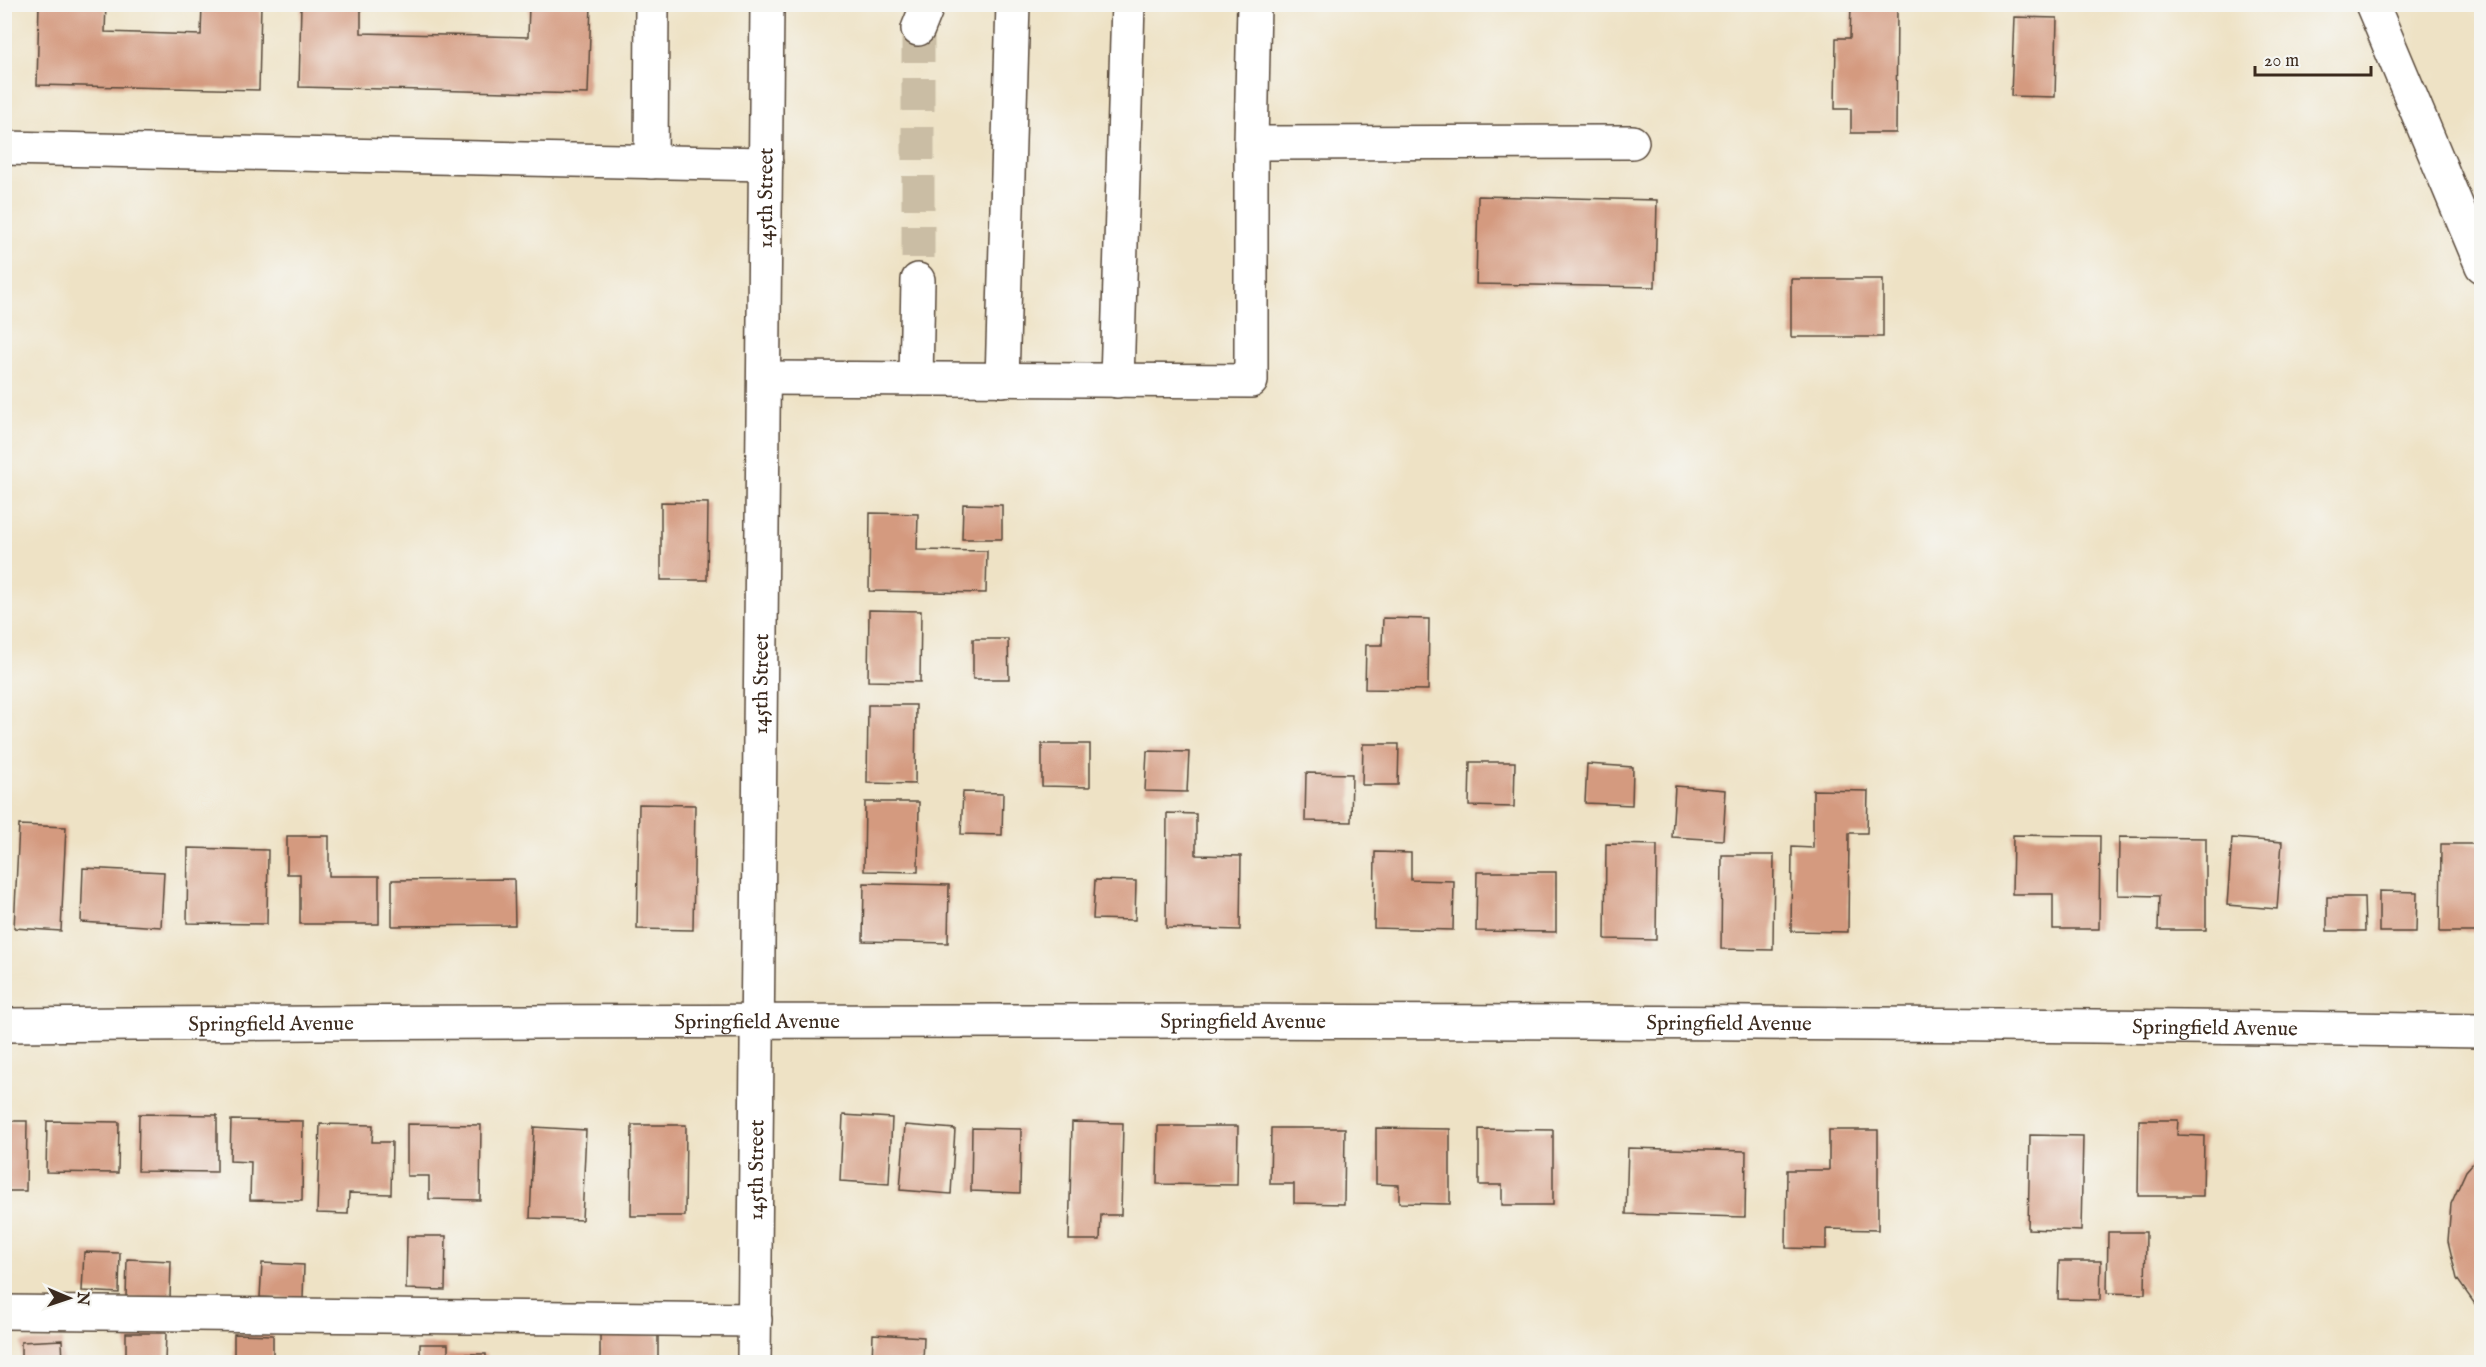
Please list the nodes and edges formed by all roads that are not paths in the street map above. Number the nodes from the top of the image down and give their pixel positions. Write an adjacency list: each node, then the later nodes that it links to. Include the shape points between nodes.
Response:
1 (652, 4): 10 (street)
2 (767, 4): 11 (street, 145th Street)
3 (1014, 4): 16 (street)
4 (1128, 4): 17 (street)
5 (1254, 4): 8 (street)
6 (2372, 4): 12 (street)
7 (1632, 142): 8 (street)
8 (1251, 143): 17 (street, via 1251,381)
9 (4, 148): 10 (street)
10 (651, 162): 11 (street)
11 (766, 164): 14 (street, 145th Street)
12 (2481, 266)
13 (918, 280): 15 (street)
14 (764, 378): 15 (street); 18 (street, 145th Street)
15 (916, 380): 16 (street)
16 (1002, 380): 17 (street)
17 (1117, 381)
18 (757, 1020): 19 (street, Springfield Avenue); 20 (street, Springfield Avenue, via 1946,1023); 22 (street, 145th Street)
19 (4, 1025)
20 (2481, 1031)
21 (4, 1312): 22 (street)
22 (754, 1320): 23 (street, 145th Street)
23 (754, 1362)

